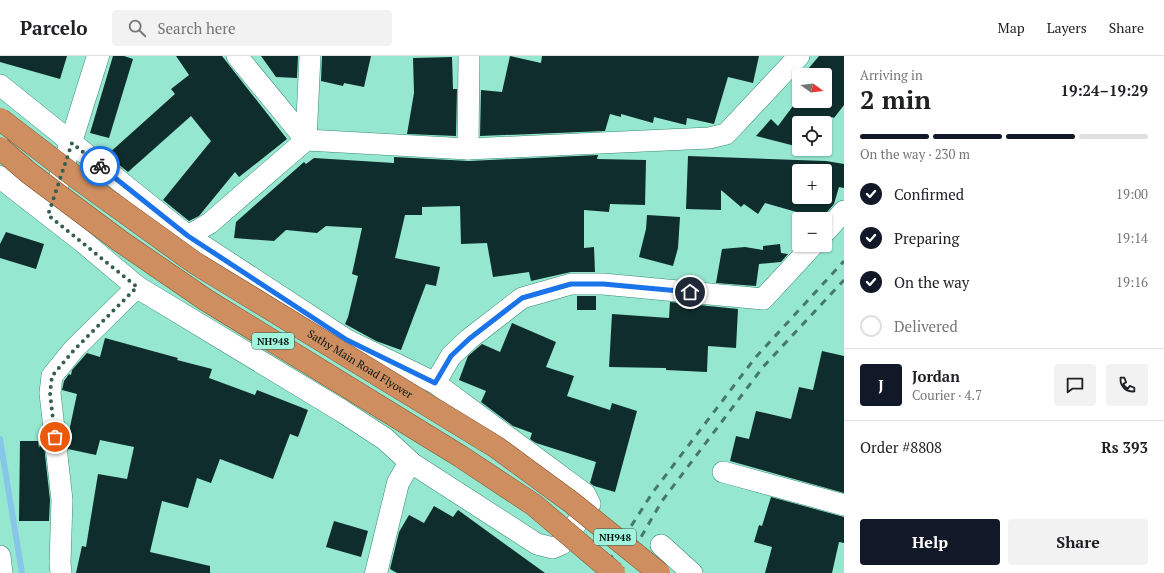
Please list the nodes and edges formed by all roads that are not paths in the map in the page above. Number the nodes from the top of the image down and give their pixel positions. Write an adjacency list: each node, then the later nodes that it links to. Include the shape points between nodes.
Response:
1 (98, 56): 9 (street)
2 (237, 56): 8 (street)
3 (310, 56): 8 (street)
4 (469, 56): 11 (street)
5 (799, 56): 11 (street, via 726,134 709,138)
6 (0, 85): 9 (street)
7 (0, 118): 25 (highway, Sathy Main Road Flyover / NH948, bridge, via 73,175 196,263 496,447)
8 (306, 140): 11 (street); 16 (street, via 210,223)
9 (72, 143): 14 (street); 16 (street)
10 (0, 148): 29 (highway, NH948, bridge, via 120,241 206,300 460,456 534,505)
11 (468, 149)
12 (0, 177): 14 (street)
13 (844, 211): 15 (street)
14 (48, 215): 18 (street)
15 (832, 224)
16 (188, 236): 19 (street, via 347,340)
17 (807, 252): 19 (street, via 763,299 603,284 571,284 522,298 451,356)
18 (137, 287): 20 (street, via 342,411 385,439); 27 (street, via 74,350 52,376 50,393 62,500)
19 (435, 383): 20 (street, via 585,494 590,504 562,544 554,548 537,544)
20 (410, 462): 28 (street, via 398,483)
21 (723, 472): 22 (street)
22 (844, 505)
23 (661, 546): 30 (street)
24 (0, 556): 26 (street)
25 (659, 572)
26 (2, 573)
27 (61, 573)
28 (376, 573)
29 (614, 573)
30 (692, 573)

